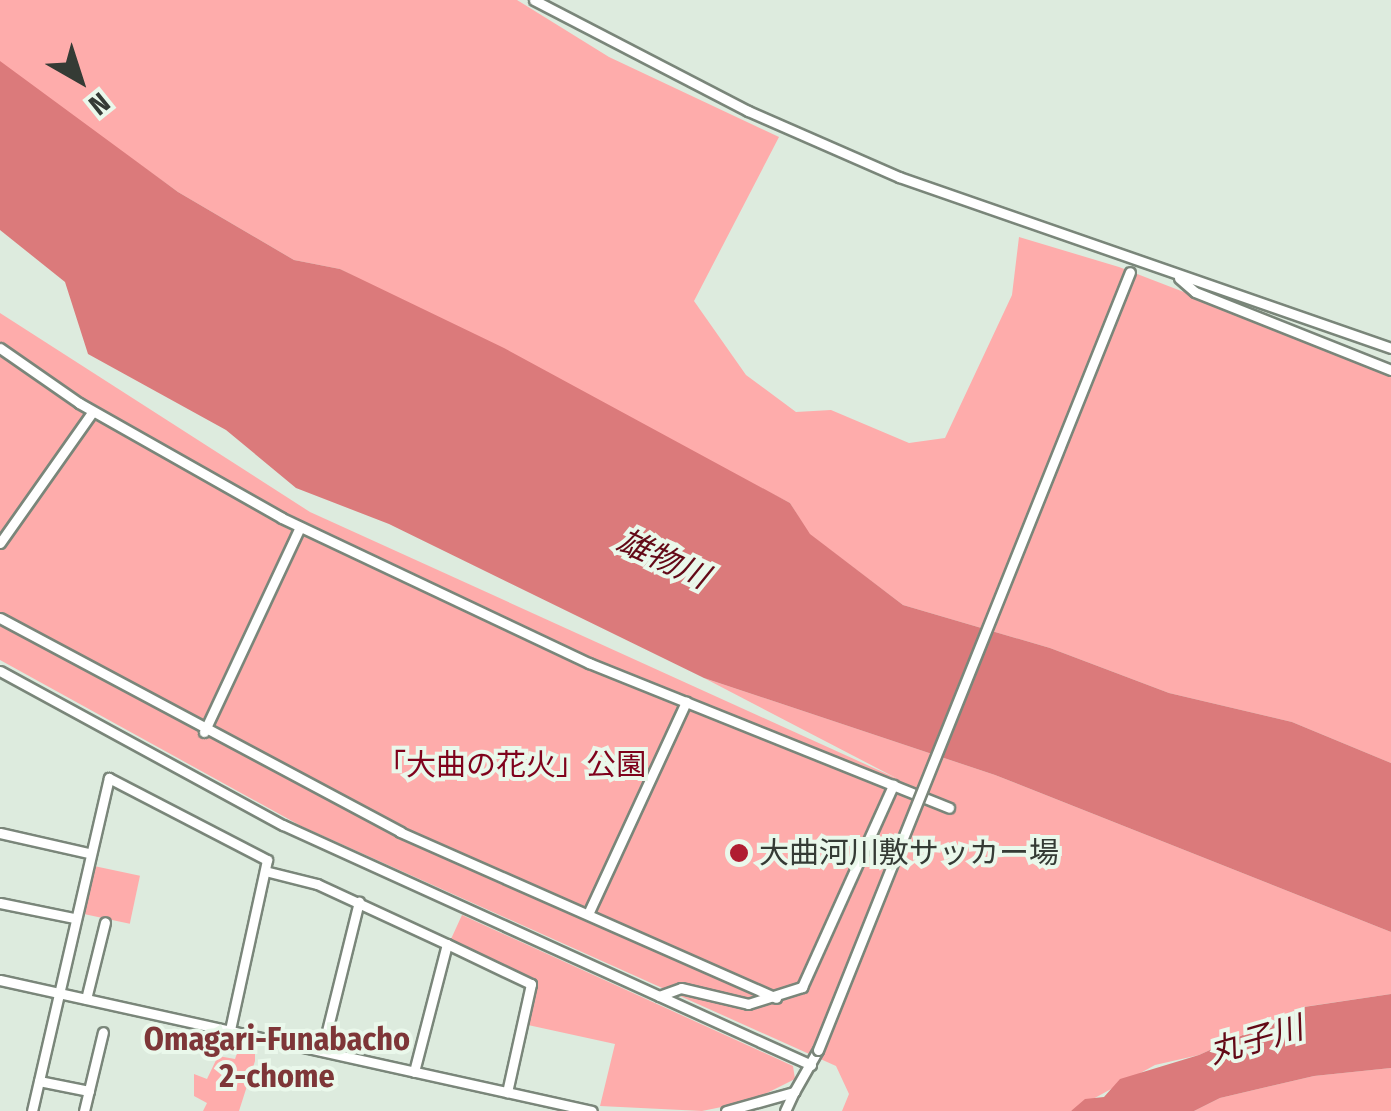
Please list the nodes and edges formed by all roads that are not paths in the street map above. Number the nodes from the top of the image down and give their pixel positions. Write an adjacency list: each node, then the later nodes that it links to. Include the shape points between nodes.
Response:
1 (534, 0): 2 (street, via 748,111 899,177)
2 (1133, 260): 3 (street); 33 (street, bridge)
3 (1172, 273): 5 (street); 6 (street, via 1195,292)
4 (0, 348): 7 (street)
5 (1391, 348)
6 (1391, 370)
7 (93, 411): 8 (street); 9 (street)
8 (300, 526): 12 (street); 13 (street)
9 (0, 544)
10 (0, 618): 13 (street)
11 (0, 671): 27 (street, via 283,826)
12 (686, 702): 14 (street); 21 (street)
13 (204, 732): 21 (street, via 400,832)
14 (893, 785): 15 (street); 28 (street, via 812,976)
15 (949, 808)
16 (0, 834): 17 (street)
17 (88, 853): 18 (street, via 109,778 267,860); 22 (street)
18 (264, 871): 19 (street); 30 (street)
19 (359, 902): 24 (street); 32 (street)
20 (0, 903): 22 (street)
21 (588, 914): 28 (street)
22 (74, 918): 26 (street)
23 (105, 922): 29 (street)
24 (447, 944): 34 (street); 37 (street, via 531,984)
25 (0, 980): 26 (street)
26 (58, 993): 29 (street); 35 (street)
27 (659, 996): 28 (street, via 681,988 748,1004); 33 (street)
28 (776, 998)
29 (86, 999): 30 (street)
30 (230, 1030): 32 (street)
31 (103, 1032): 36 (street)
32 (322, 1051): 34 (street)
33 (811, 1064): 38 (street)
34 (414, 1072): 37 (street)
35 (39, 1081): 36 (street); 39 (street)
36 (88, 1091): 40 (street)
37 (507, 1092): 41 (street)
38 (794, 1092): 42 (street); 43 (street)
39 (32, 1111)
40 (84, 1111)
41 (592, 1111)
42 (726, 1111)
43 (785, 1111)

